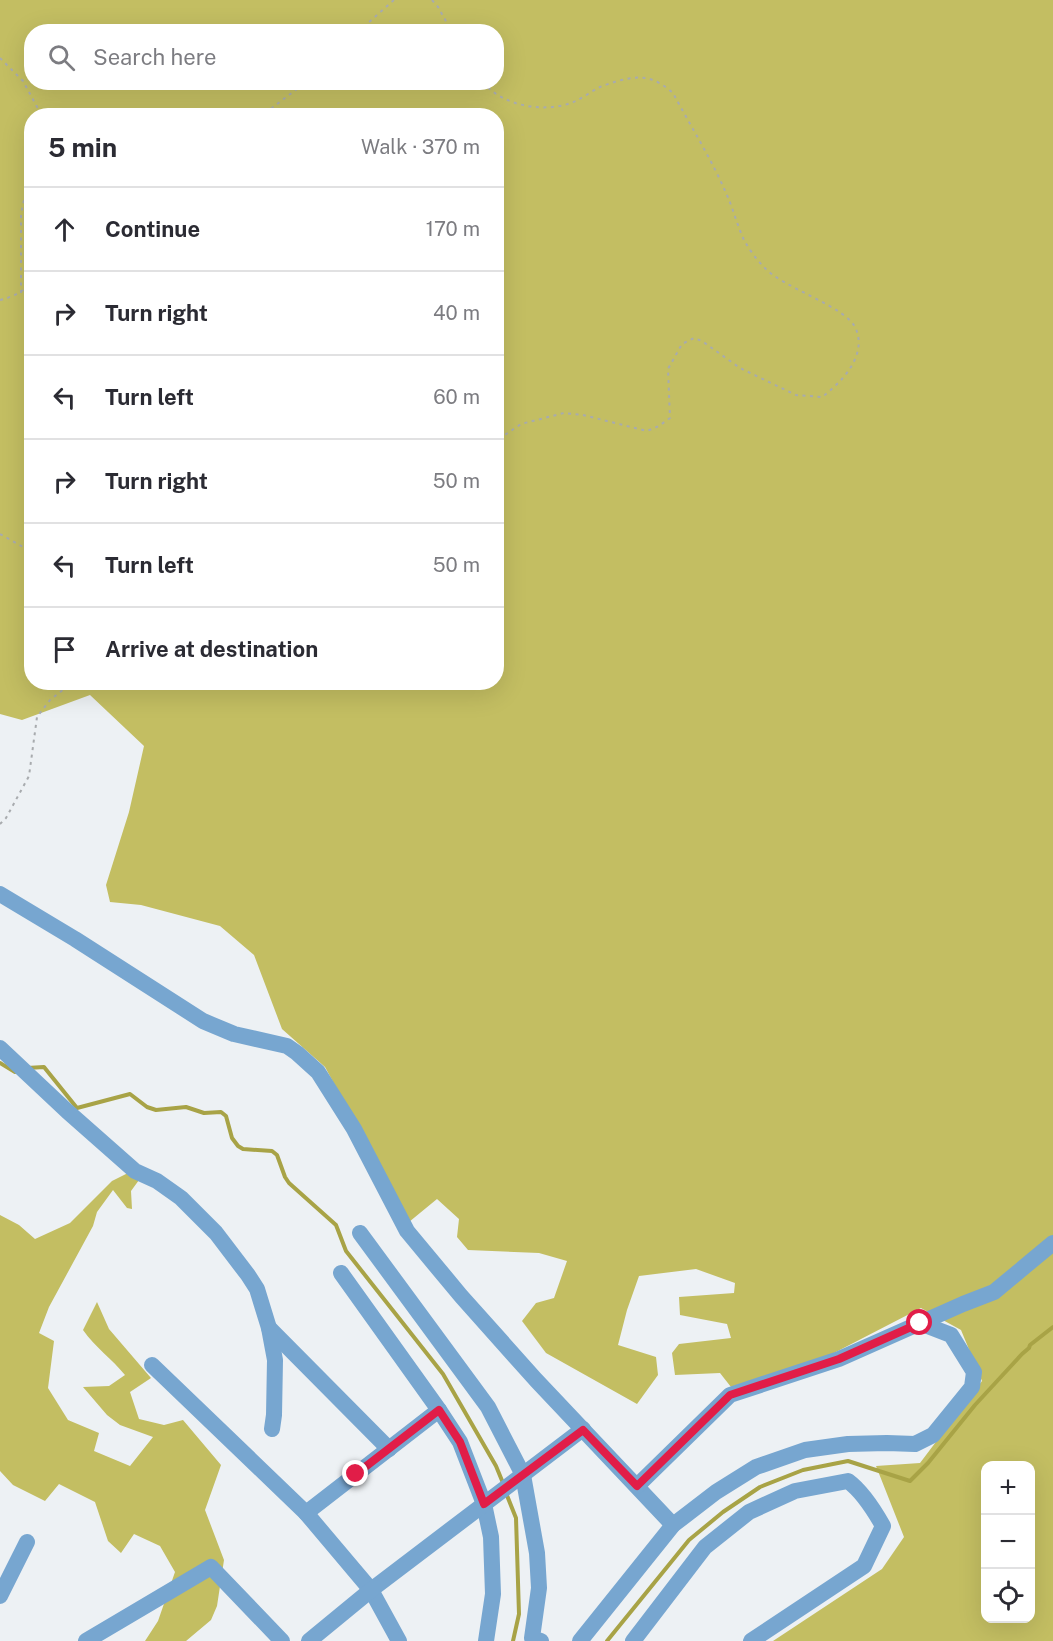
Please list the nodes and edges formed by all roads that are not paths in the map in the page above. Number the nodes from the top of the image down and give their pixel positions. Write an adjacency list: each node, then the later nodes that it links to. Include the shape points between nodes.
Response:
1 (0, 894): 11 (street, via 204,1021 234,1034 287,1046 318,1072 354,1129 407,1231 460,1296)
2 (0, 1048): 7 (street, via 135,1171 181,1198 216,1233 257,1289)
3 (360, 1233): 13 (street, via 488,1407)
4 (1053, 1243): 6 (street, via 994,1292)
5 (341, 1273): 9 (street)
6 (920, 1323): 14 (street, via 839,1359 730,1395); 17 (street, via 951,1335 974,1372 972,1387 933,1435 915,1444 848,1444 805,1449 756,1467)
7 (269, 1328): 10 (street, via 275,1360); 12 (street)
8 (152, 1365): 16 (street)
9 (439, 1410): 12 (street); 15 (street, via 460,1442)
10 (272, 1429)
11 (583, 1430): 13 (street); 14 (street)
12 (389, 1449): 16 (street)
13 (519, 1478): 15 (street); 26 (street, via 537,1553 539,1588 532,1638)
14 (637, 1486): 17 (street)
15 (488, 1501): 19 (street); 25 (street, via 493,1594)
16 (306, 1513): 19 (street)
17 (673, 1525): 27 (street)
18 (27, 1542): 20 (street)
19 (371, 1590): 23 (street); 24 (street)
20 (0, 1596)
21 (86, 1641): 22 (street, via 211,1567)
22 (282, 1641)
23 (309, 1641)
24 (399, 1641)
25 (486, 1641)
26 (541, 1641)
27 (580, 1641)
28 (633, 1641): 29 (street, via 705,1547 749,1512 795,1491 848,1481 883,1526 864,1566)
29 (751, 1641)

